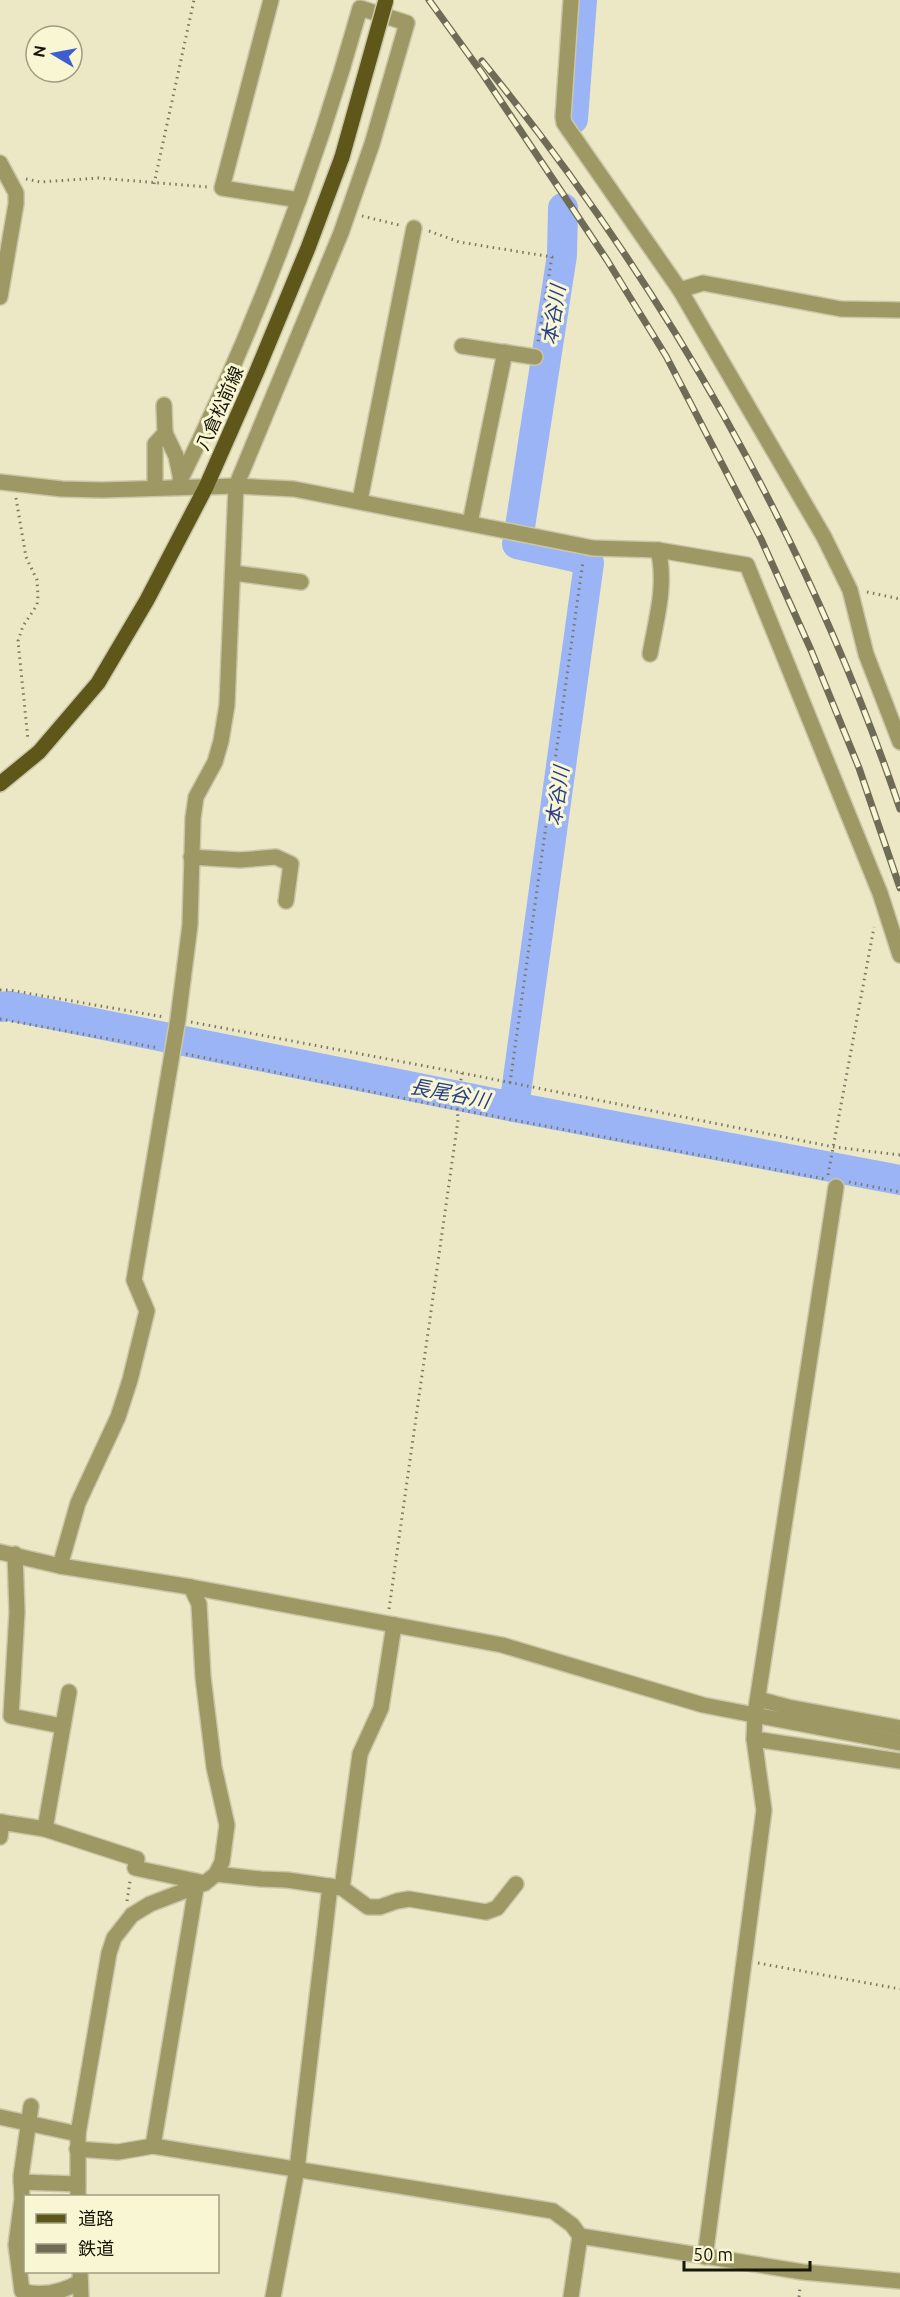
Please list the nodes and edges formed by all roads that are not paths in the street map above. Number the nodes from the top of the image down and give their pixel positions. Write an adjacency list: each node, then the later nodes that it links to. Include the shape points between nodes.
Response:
1 (271, 0): 6 (street, via 222,188)
2 (386, 0): 19 (main road, 八倉松前線, bridge, via 342,158 262,361)
3 (571, 0): 8 (street, via 564,123)
4 (361, 4): 6 (street, via 335,98); 18 (street, via 407,22 348,213)
5 (2, 167): 9 (street, via 16,193 16,204)
6 (299, 200): 17 (street, via 241,351)
7 (414, 228): 21 (street)
8 (680, 290): 10 (street, via 703,283 840,309); 27 (street, via 824,537 850,590 866,654)
9 (0, 297)
10 (900, 310)
11 (462, 346): 12 (street)
12 (505, 352): 13 (street); 22 (street)
13 (535, 357)
14 (164, 405): 15 (street)
15 (165, 433): 17 (street, via 176,456); 20 (street, via 155,444)
16 (7, 482): 20 (street, via 63,489)
17 (179, 484): 19 (street); 20 (street)
18 (236, 486): 19 (street); 21 (street, via 294,489); 24 (street)
19 (206, 487): 28 (main road, 八倉松前線, via 98,683 39,752)
20 (155, 488)
21 (360, 500): 22 (street)
22 (470, 523): 23 (street, via 585,546)
23 (658, 550): 26 (street, via 662,580); 31 (street, via 747,565 880,893)
24 (234, 573): 25 (street); 29 (street, via 227,705 215,762 196,797)
25 (301, 582)
26 (650, 654)
27 (900, 742)
28 (0, 784)
29 (191, 857): 30 (street, via 276,857 291,864); 34 (street, via 190,925 178,1022 134,1280 147,1311 124,1401 78,1503)
30 (286, 901)
31 (900, 956)
32 (835, 1182): 38 (street)
33 (8, 1553): 34 (street); 40 (street, via 17,1612 11,1716)
34 (60, 1566): 35 (street)
35 (191, 1587): 36 (street); 47 (street, via 199,1604 212,1756 226,1826 222,1862)
36 (391, 1625): 39 (street, via 502,1645 702,1705); 49 (street, via 381,1708 360,1754)
37 (69, 1692): 40 (street)
38 (758, 1700): 39 (street); 41 (street)
39 (755, 1715): 42 (street); 43 (street)
40 (62, 1726): 46 (street)
41 (900, 1728)
42 (754, 1739): 44 (street); 59 (street, via 764,1810)
43 (900, 1743)
44 (900, 1761)
45 (1, 1827): 46 (street)
46 (45, 1829): 47 (street, via 137,1860 135,1868)
47 (206, 1882): 49 (street, via 261,1879); 53 (street, via 132,1915 114,1938); 54 (street)
48 (516, 1884): 49 (street, via 497,1908 486,1912 409,1899 368,1907)
49 (336, 1887): 55 (street)
50 (31, 2106): 52 (street)
51 (0, 2117): 52 (street)
52 (28, 2123): 53 (street); 56 (street)
53 (78, 2141): 54 (street, via 117,2152); 57 (street)
54 (153, 2146): 55 (street)
55 (297, 2169): 58 (street, via 553,2211); 62 (street)
56 (21, 2182): 57 (street); 61 (street, via 16,2245 22,2291 63,2291)
57 (78, 2190)
58 (580, 2236): 59 (street); 63 (street)
59 (705, 2257): 60 (street)
60 (900, 2281)
61 (80, 2284)
62 (273, 2297)
63 (571, 2297)

